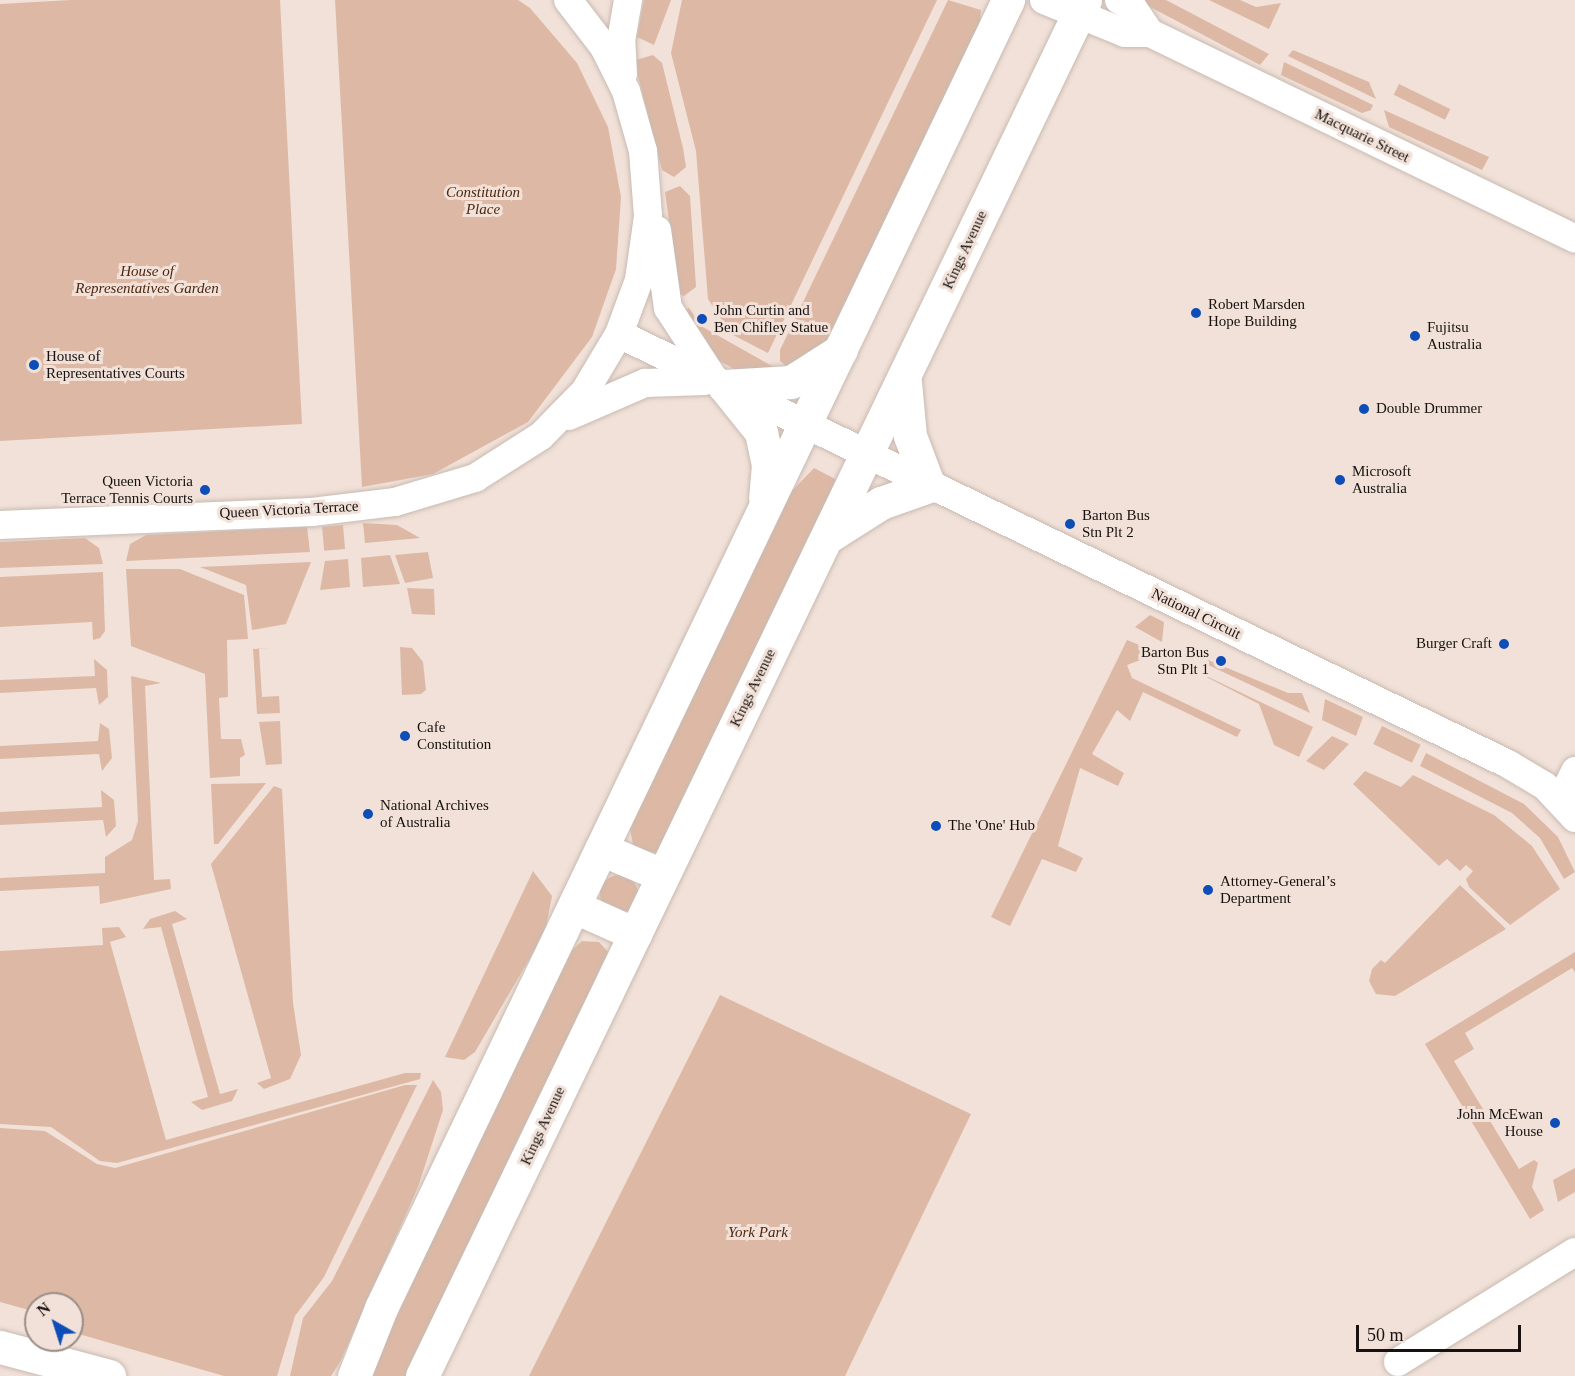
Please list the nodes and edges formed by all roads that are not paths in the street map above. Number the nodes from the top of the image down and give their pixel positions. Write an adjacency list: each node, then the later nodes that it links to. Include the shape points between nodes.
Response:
1 (568, 0): 8 (street, via 604,47)
2 (628, 0): 8 (street, via 621,47)
3 (1008, 0): 12 (main road)
4 (1044, 0): 6 (street, Macquarie Street)
5 (1119, 0): 7 (street, via 1133,8)
6 (1082, 8): 7 (street, Macquarie Street, via 1125,33); 13 (main road, Kings Avenue)
7 (1150, 33): 10 (street, Macquarie Street)
8 (626, 91): 9 (street, via 643,151)
9 (648, 196): 11 (street, via 642,268); 14 (street, via 668,308)
10 (1575, 238)
11 (619, 334): 14 (street, Queen Victoria Terrace); 15 (street, Queen Victoria Terrace, via 585,391)
12 (843, 349): 14 (main road, via 791,382); 16 (main road)
13 (905, 378): 17 (main road, Kings Avenue); 18 (main road, via 910,436)
14 (720, 384): 15 (street, Queen Victoria Terrace, via 645,383); 16 (street, Queen Victoria Terrace); 19 (main road, via 761,432 768,465)
15 (557, 422): 20 (street, Queen Victoria Terrace, via 485,473 405,501 312,512)
16 (806, 425): 17 (street, National Circuit); 19 (main road)
17 (868, 456): 18 (street, National Circuit); 21 (main road, Kings Avenue)
18 (929, 486): 21 (main road, via 881,503); 23 (street, National Circuit, via 1508,764)
19 (765, 507): 24 (main road)
20 (0, 525)
21 (827, 537): 25 (main road, Kings Avenue)
22 (1575, 771): 23 (street)
23 (1568, 809)
24 (601, 849): 25 (main road); 26 (main road)
25 (662, 875): 27 (main road, Kings Avenue)
26 (574, 907): 27 (main road); 29 (main road)
27 (635, 934): 32 (main road, Kings Avenue)
28 (1575, 1252): 31 (street)
29 (381, 1308): 34 (main road); 35 (main road)
30 (0, 1347): 33 (main road)
31 (1398, 1362)
32 (427, 1370)
33 (110, 1376)
34 (341, 1376)
35 (354, 1376)

